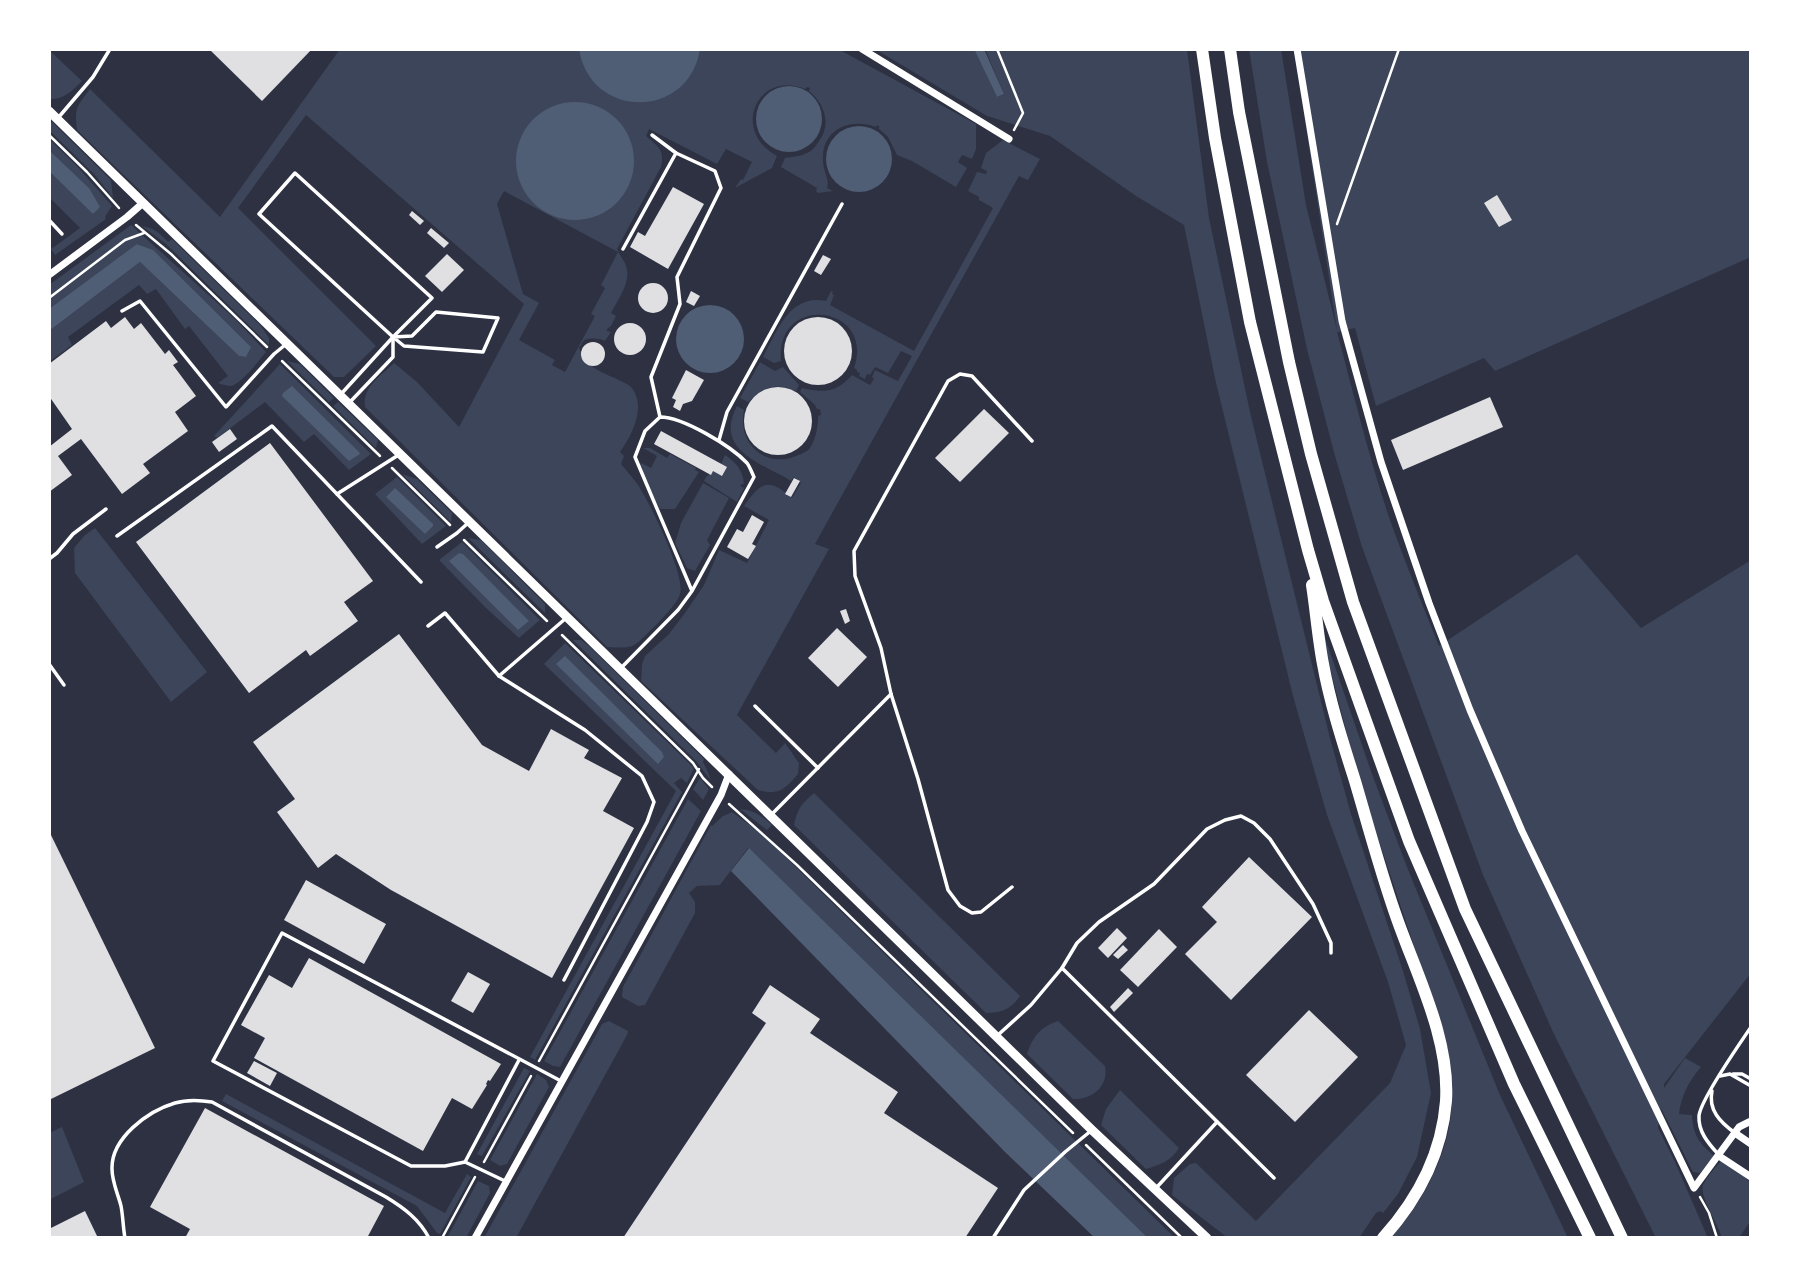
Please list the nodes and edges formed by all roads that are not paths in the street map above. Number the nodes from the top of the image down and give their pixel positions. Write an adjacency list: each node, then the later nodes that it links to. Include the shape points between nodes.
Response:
1 (110, 49): 7 (lane)
2 (862, 49): 9 (street)
3 (1202, 49): 31 (highway, via 1251,322)
4 (1230, 49): 77 (highway, via 1289,362 1353,602 1465,909)
5 (1297, 49): 64 (street, via 1342,321 1381,461 1429,603 1522,831 1695,1188)
6 (49, 111): 7 (street)
7 (57, 119): 11 (street)
8 (652, 135): 10 (lane)
9 (1009, 139)
10 (676, 153): 15 (lane); 22 (lane, via 715,171 721,188 677,277 680,304 651,377)
11 (143, 203): 16 (street); 19 (street)
12 (842, 204): 23 (lane, via 727,412)
13 (49, 220): 14 (lane)
14 (62, 234)
15 (623, 248)
16 (49, 275)
17 (122, 311): 19 (lane, via 140,301 226,407)
18 (393, 337): 18 (lane, via 412,336 436,312 498,318 483,352 404,346); 18 (lane, via 432,298 295,173 259,214); 20 (lane); 21 (lane, via 393,357)
19 (287, 344): 20 (street)
20 (340, 395): 21 (street)
21 (348, 403): 25 (street)
22 (660, 417): 23 (lane, via 670,417); 34 (lane, via 645,431 635,457)
23 (719, 440): 34 (lane, via 748,464 754,478)
24 (1032, 441): 41 (lane, via 972,376 960,374 948,380 854,551 855,576 881,648)
25 (401, 454): 26 (lane); 28 (street)
26 (337, 494): 29 (lane, via 272,426); 33 (lane)
27 (106, 509): 32 (lane)
28 (470, 521): 30 (lane); 35 (street)
29 (117, 536)
30 (437, 547)
31 (1308, 550): 75 (highway, via 1332,700 1395,914 1435,1026 1446,1075 1441,1134 1432,1164 1419,1190); 76 (highway, via 1409,841 1514,1084)
32 (49, 558)
33 (421, 582)
34 (692, 591): 38 (lane)
35 (568, 616): 38 (street); 39 (lane)
36 (428, 626): 39 (lane, via 446,613)
37 (49, 664): 40 (lane)
38 (621, 668): 44 (street)
39 (499, 676): 49 (lane, via 585,730 642,776 654,802)
40 (64, 685)
41 (891, 694): 43 (lane); 46 (lane, via 948,890 972,913 981,912)
42 (755, 706): 43 (lane)
43 (818, 768): 45 (lane)
44 (729, 774): 45 (street); 56 (street)
45 (771, 816): 51 (street)
46 (1012, 887)
47 (1331, 953): 48 (lane, via 1313,904 1270,839 1241,816 1207,829 1154,884 1077,943)
48 (1062, 968): 51 (lane, via 1031,1005); 60 (lane)
49 (564, 980)
50 (1750, 1030): 54 (lane)
51 (996, 1036): 61 (street)
52 (519, 1060): 56 (lane); 65 (lane); 65 (lane, via 282,933 213,1061 411,1166)
53 (1730, 1074): 54 (lane); 55 (lane); 58 (lane)
54 (1720, 1076): 57 (lane)
55 (1751, 1079)
56 (562, 1082): 68 (street)
57 (1714, 1086): 62 (lane, via 1712,1107 1717,1118); 64 (lane, via 1699,1115 1701,1129)
58 (1751, 1086)
59 (1751, 1121): 62 (street)
60 (1217, 1122): 67 (lane); 69 (lane)
61 (1092, 1130): 69 (street); 73 (lane, via 1024,1190)
62 (1735, 1133): 63 (street); 64 (street)
63 (1751, 1144)
64 (1719, 1156): 66 (street)
65 (465, 1162): 68 (lane)
66 (1751, 1177)
67 (1274, 1178)
68 (506, 1181): 72 (street)
69 (1155, 1189): 74 (street)
70 (125, 1238): 71 (lane, via 112,1168 114,1155 125,1135 148,1115 197,1099 212,1102 408,1210)
71 (429, 1238)
72 (475, 1238)
73 (993, 1238)
74 (1207, 1238)
75 (1383, 1238)
76 (1590, 1238)
77 (1622, 1238)

